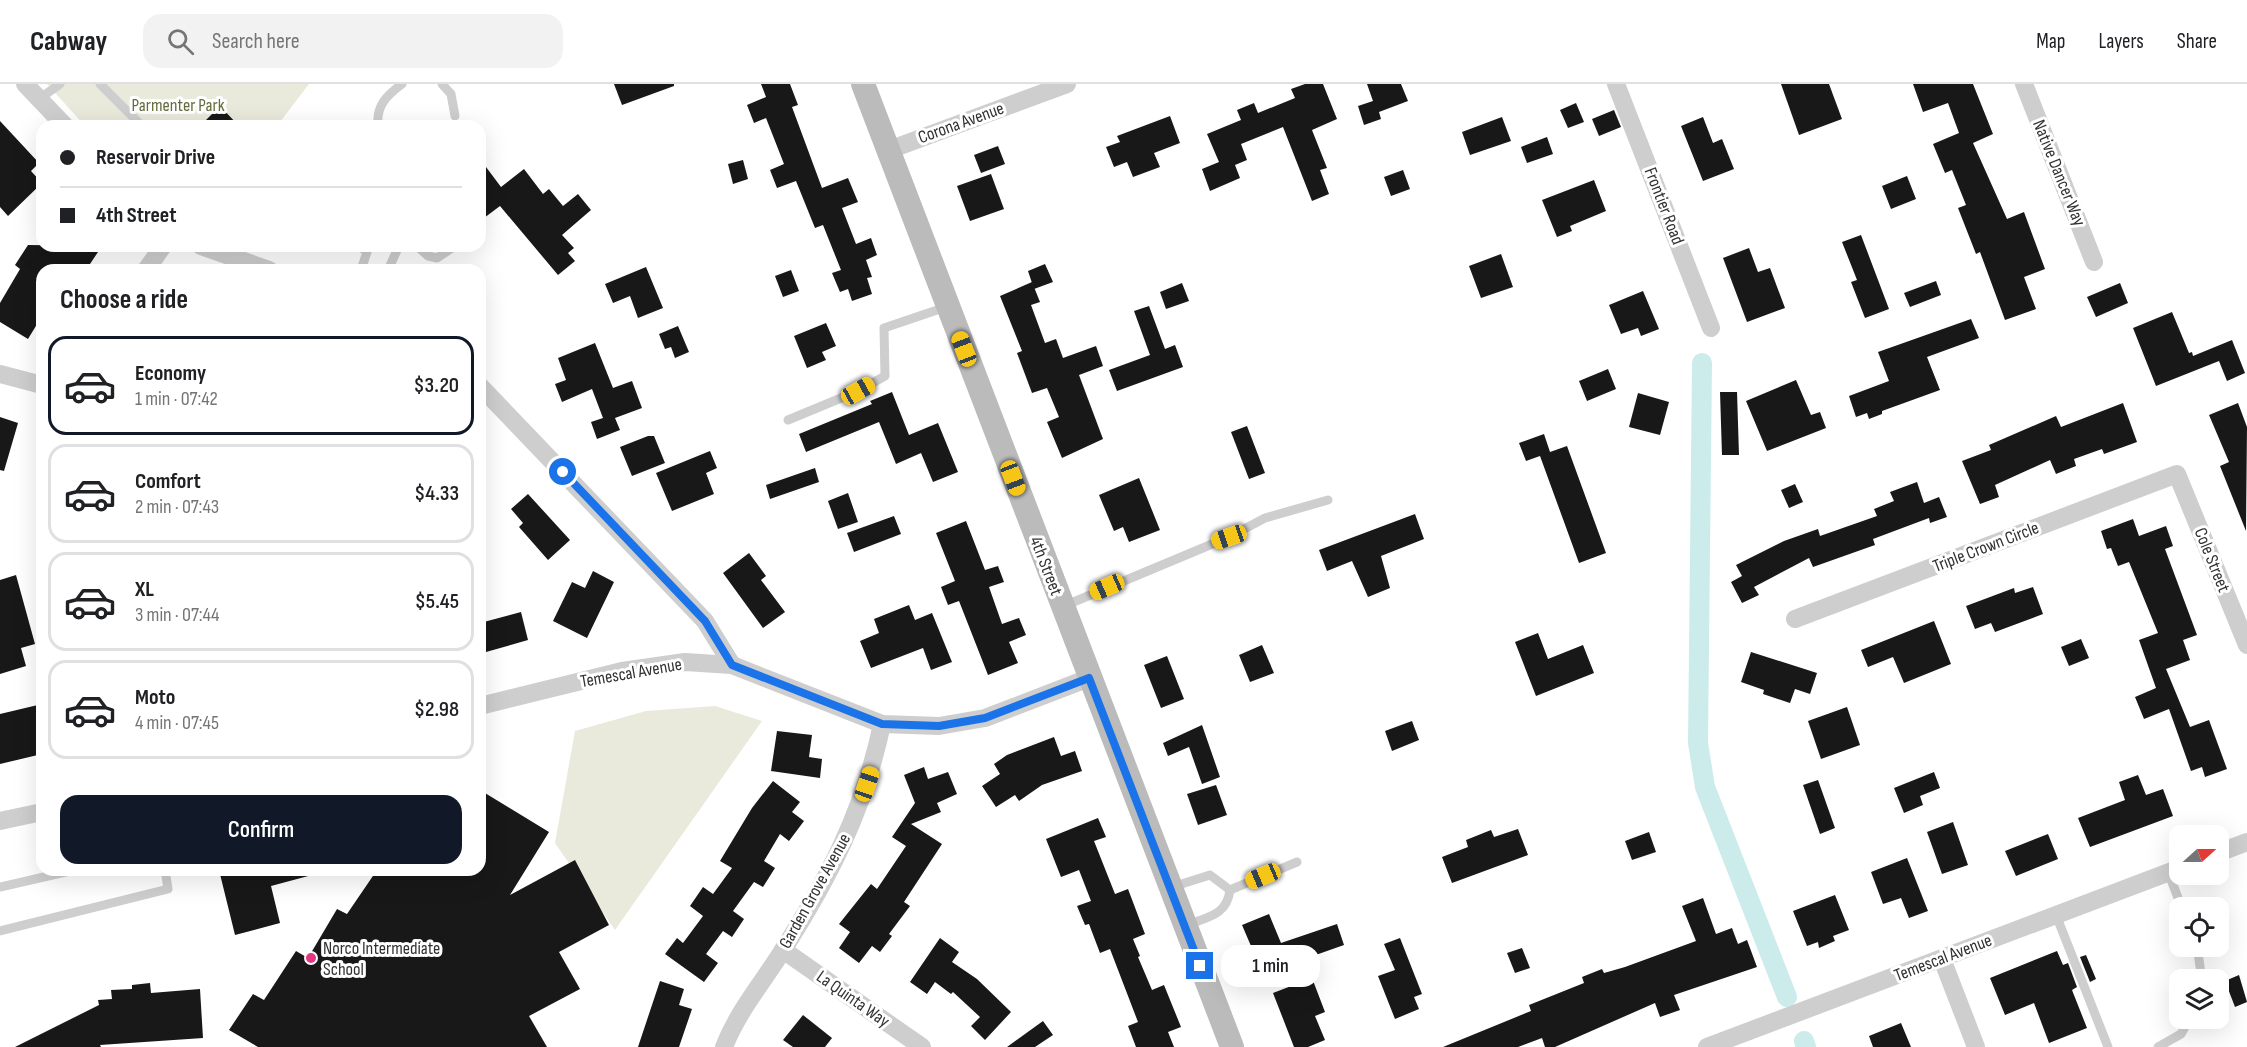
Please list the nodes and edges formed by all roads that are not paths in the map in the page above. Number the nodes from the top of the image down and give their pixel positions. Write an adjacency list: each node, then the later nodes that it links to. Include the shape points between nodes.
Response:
1 (25, 84): 10 (street)
2 (60, 84): 10 (lane)
3 (100, 84): 13 (lane)
4 (402, 84): 14 (lane, via 383,100)
5 (442, 84): 11 (lane, via 451,94)
6 (863, 84): 15 (street, 4th Street)
7 (1067, 84): 15 (street, Corona Avenue)
8 (1616, 84): 22 (street, Frontier Road)
9 (2024, 84): 19 (street, Native Dancer Way)
10 (39, 99): 12 (street)
11 (455, 116)
12 (59, 120)
13 (136, 120)
14 (378, 120)
15 (889, 150): 21 (street, 4th Street)
16 (218, 252): 20 (street)
17 (424, 252): 18 (lane, via 437,258)
18 (446, 252)
19 (2094, 262)
20 (252, 264)
21 (948, 306): 26 (lane, via 884,328 885,376); 29 (street, 4th Street)
22 (1712, 328)
23 (0, 374): 24 (street)
24 (36, 383)
25 (486, 392): 32 (street, via 705,621)
26 (788, 420)
27 (2177, 474): 30 (street, Triple Crown Circle); 31 (street, Cole Street)
28 (1328, 500): 29 (lane, via 1265,518)
29 (1062, 607): 33 (street, 4th Street)
30 (1795, 619)
31 (2247, 645)
32 (732, 665): 34 (street, Temescal Avenue, via 685,662 622,671); 35 (street, Temescal Avenue)
33 (1089, 678): 35 (street, Temescal Avenue, via 985,718 939,726); 45 (street, 4th Street)
34 (486, 705)
35 (882, 724): 50 (street, Garden Grove Avenue, via 856,818)
36 (36, 813): 37 (street)
37 (0, 821)
38 (2247, 842): 39 (street)
39 (2229, 849)
40 (1297, 862): 46 (lane)
41 (2169, 872): 47 (street, Temescal Avenue)
42 (48, 876): 44 (lane)
43 (166, 876): 49 (lane, via 168,889)
44 (0, 887)
45 (1170, 887): 46 (lane, via 1210,875); 48 (street, 4th Street)
46 (1230, 890): 48 (lane, via 1228,903 1220,913)
47 (2056, 915): 51 (street, Temescal Avenue); 58 (lane)
48 (1185, 926): 55 (street, 4th Street)
49 (0, 931)
50 (783, 950): 53 (street, Garden Grove Avenue, via 733,1023); 54 (street, La Quinta Way)
51 (1942, 959): 56 (street, Temescal Avenue); 57 (street)
52 (2184, 1029): 59 (lane)
53 (724, 1047)
54 (922, 1047)
55 (1232, 1047)
56 (1707, 1047)
57 (1976, 1047)
58 (2108, 1047)
59 (2158, 1047)

